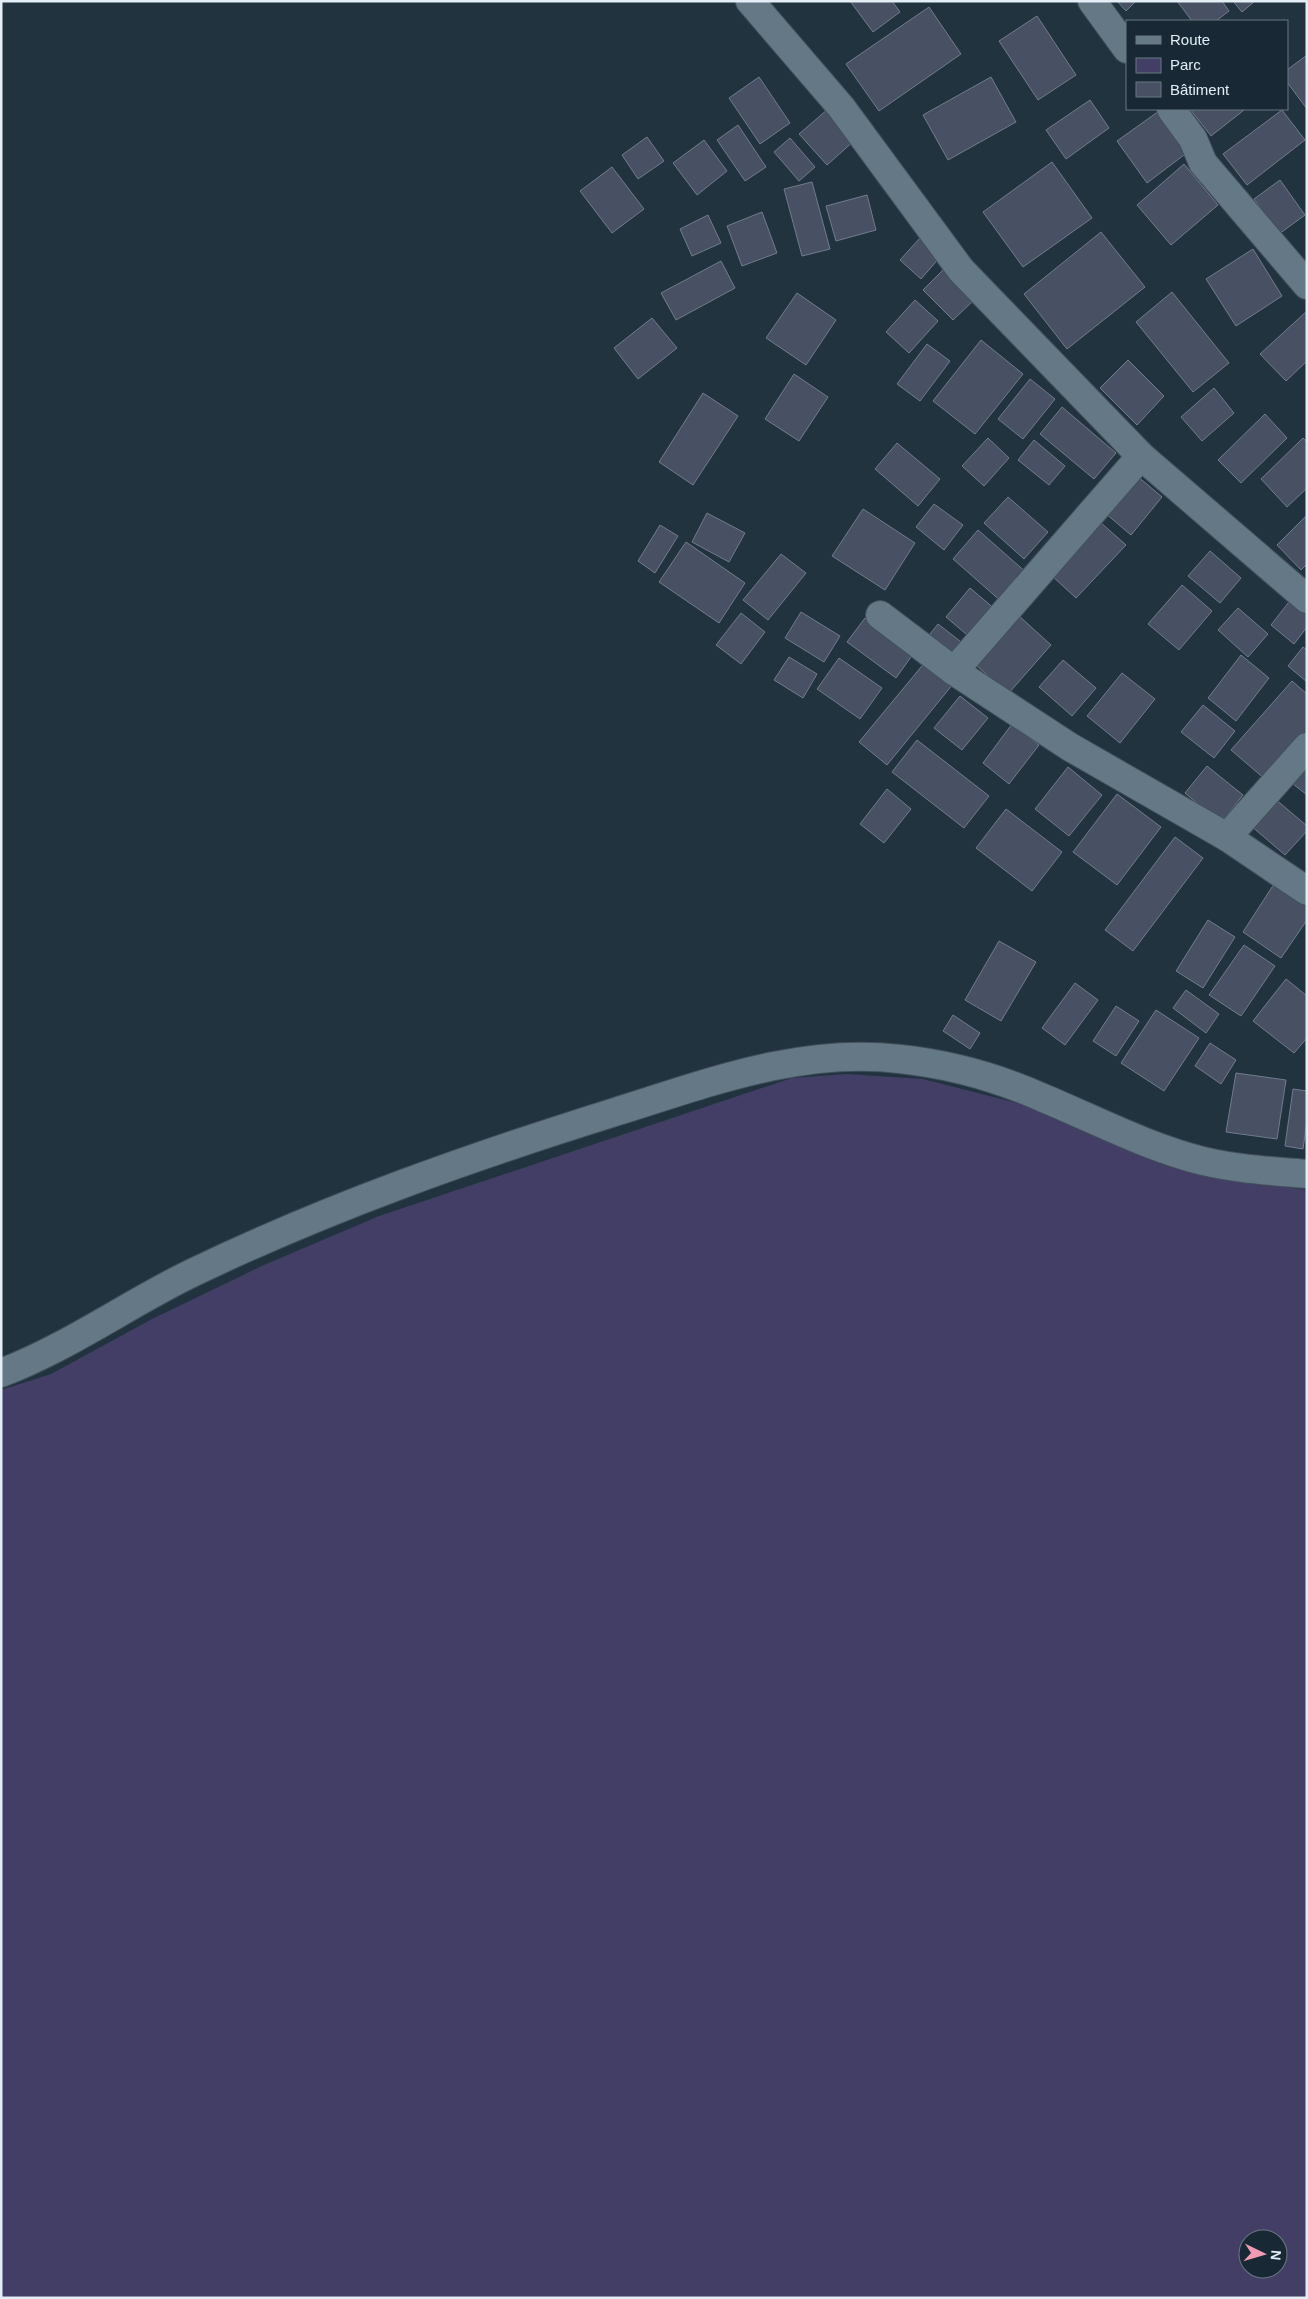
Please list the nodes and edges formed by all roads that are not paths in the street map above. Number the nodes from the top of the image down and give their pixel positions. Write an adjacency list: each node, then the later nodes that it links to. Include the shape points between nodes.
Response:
1 (750, 1): 6 (street, via 841,107 961,270)
2 (1092, 1): 3 (street)
3 (1126, 48)
4 (1172, 110): 5 (street, via 1193,139 1204,163)
5 (1307, 285)
6 (1141, 456): 7 (street); 9 (street)
7 (1307, 599)
8 (880, 615): 9 (street)
9 (954, 671): 11 (street, via 1070,747)
10 (1307, 747): 11 (street)
11 (1227, 837): 12 (street)
12 (1307, 891)
13 (1307, 1174): 14 (street, via 1203,1161 1005,1083 903,1059 865,1056 781,1063 582,1122 355,1202 190,1274 82,1336)
14 (1, 1373)

